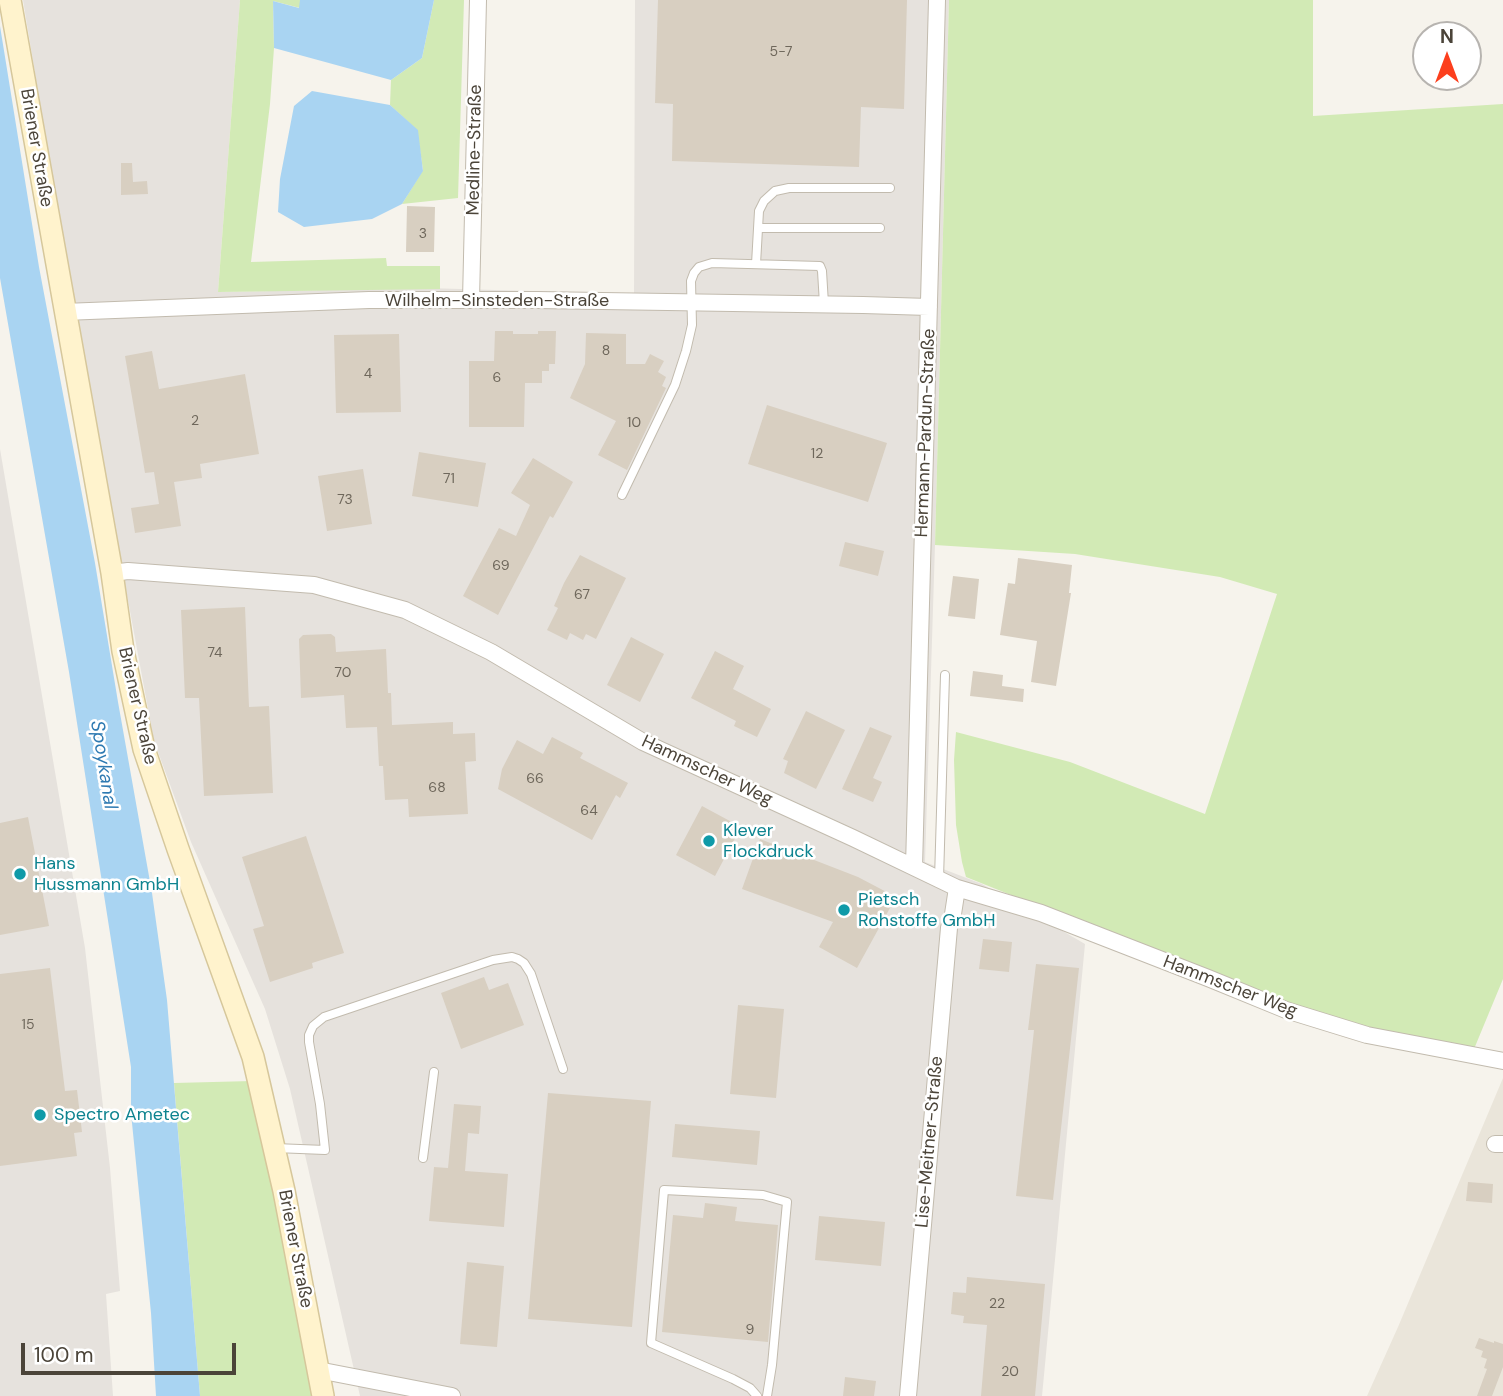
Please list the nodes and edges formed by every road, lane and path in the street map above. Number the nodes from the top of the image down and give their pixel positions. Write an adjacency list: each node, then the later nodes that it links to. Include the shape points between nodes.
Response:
1 (10, 0): 12 (street, Briener Straße)
2 (478, 0): 8 (street, Medline-Straße)
3 (937, 0): 11 (street, Hermann-Pardun-Straße)
4 (890, 188): 5 (lane, via 775,191 759,211)
5 (758, 228): 6 (lane); 7 (lane)
6 (880, 228)
7 (756, 264): 9 (lane, via 699,267 691,281); 10 (lane, via 820,266)
8 (471, 300): 9 (street, Wilhelm-Sinsteden-Straße); 12 (street, Wilhelm-Sinsteden-Straße)
9 (692, 303): 10 (street, Wilhelm-Sinsteden-Straße); 13 (lane, via 692,325 675,385)
10 (824, 304): 11 (street, Wilhelm-Sinsteden-Straße)
11 (929, 307): 16 (street, Hermann-Pardun-Straße)
12 (65, 312): 14 (street, Briener Straße)
13 (622, 495)
14 (111, 573): 16 (street, Hammscher Weg, via 128,570 314,585 405,610 491,652 643,742); 22 (street, Briener Straße, via 144,750 253,1058)
15 (945, 675): 17 (lane)
16 (914, 867): 17 (street, Hammscher Weg)
17 (939, 879): 18 (street, Hammscher Weg)
18 (957, 888): 19 (street, Hammscher Weg, via 1041,913 1286,1010 1367,1035); 29 (street, Lise-Meitner-Straße, via 949,928)
19 (1503, 1061)
20 (563, 1069): 22 (lane, via 524,963 512,957 493,960 324,1017 313,1026 309,1042 325,1150)
21 (434, 1072): 23 (lane)
22 (275, 1148): 24 (street, Briener Straße)
23 (423, 1158)
24 (318, 1370): 25 (street, Briener Straße); 26 (street)
25 (323, 1396)
26 (452, 1396)
27 (757, 1396): 28 (lane, via 733,1379 651,1343 664,1189 763,1195 786,1202)
28 (767, 1396)
29 (908, 1396)

